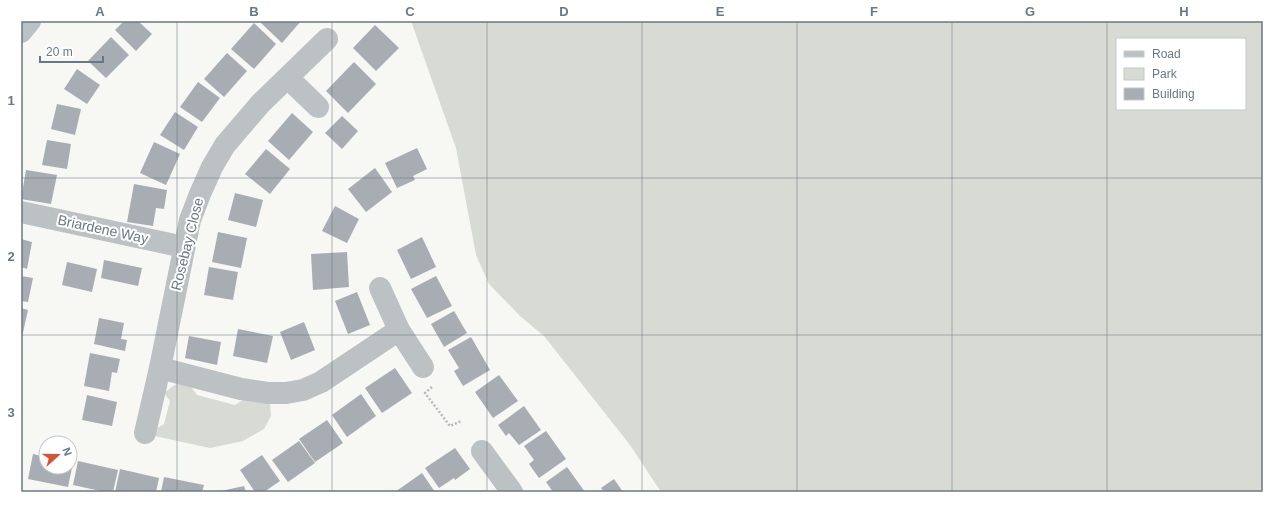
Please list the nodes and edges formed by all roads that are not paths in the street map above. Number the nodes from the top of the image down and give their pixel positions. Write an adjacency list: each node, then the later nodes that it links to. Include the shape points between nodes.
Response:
1 (30, 21): 2 (street)
2 (21, 32)
3 (327, 39): 4 (street, Rosebay Close)
4 (288, 78): 5 (street); 7 (street, Rosebay Close, via 242,124 212,166 195,207)
5 (318, 106)
6 (21, 212): 7 (street, Briardene Way)
7 (184, 247): 11 (street, Rosebay Close)
8 (380, 288): 9 (street)
9 (399, 330): 10 (street); 11 (street, via 321,382 303,390 286,393 240,389)
10 (423, 367)
11 (160, 368): 12 (street, Rosebay Close)
12 (145, 433)
13 (482, 451): 14 (street)
14 (504, 489)

